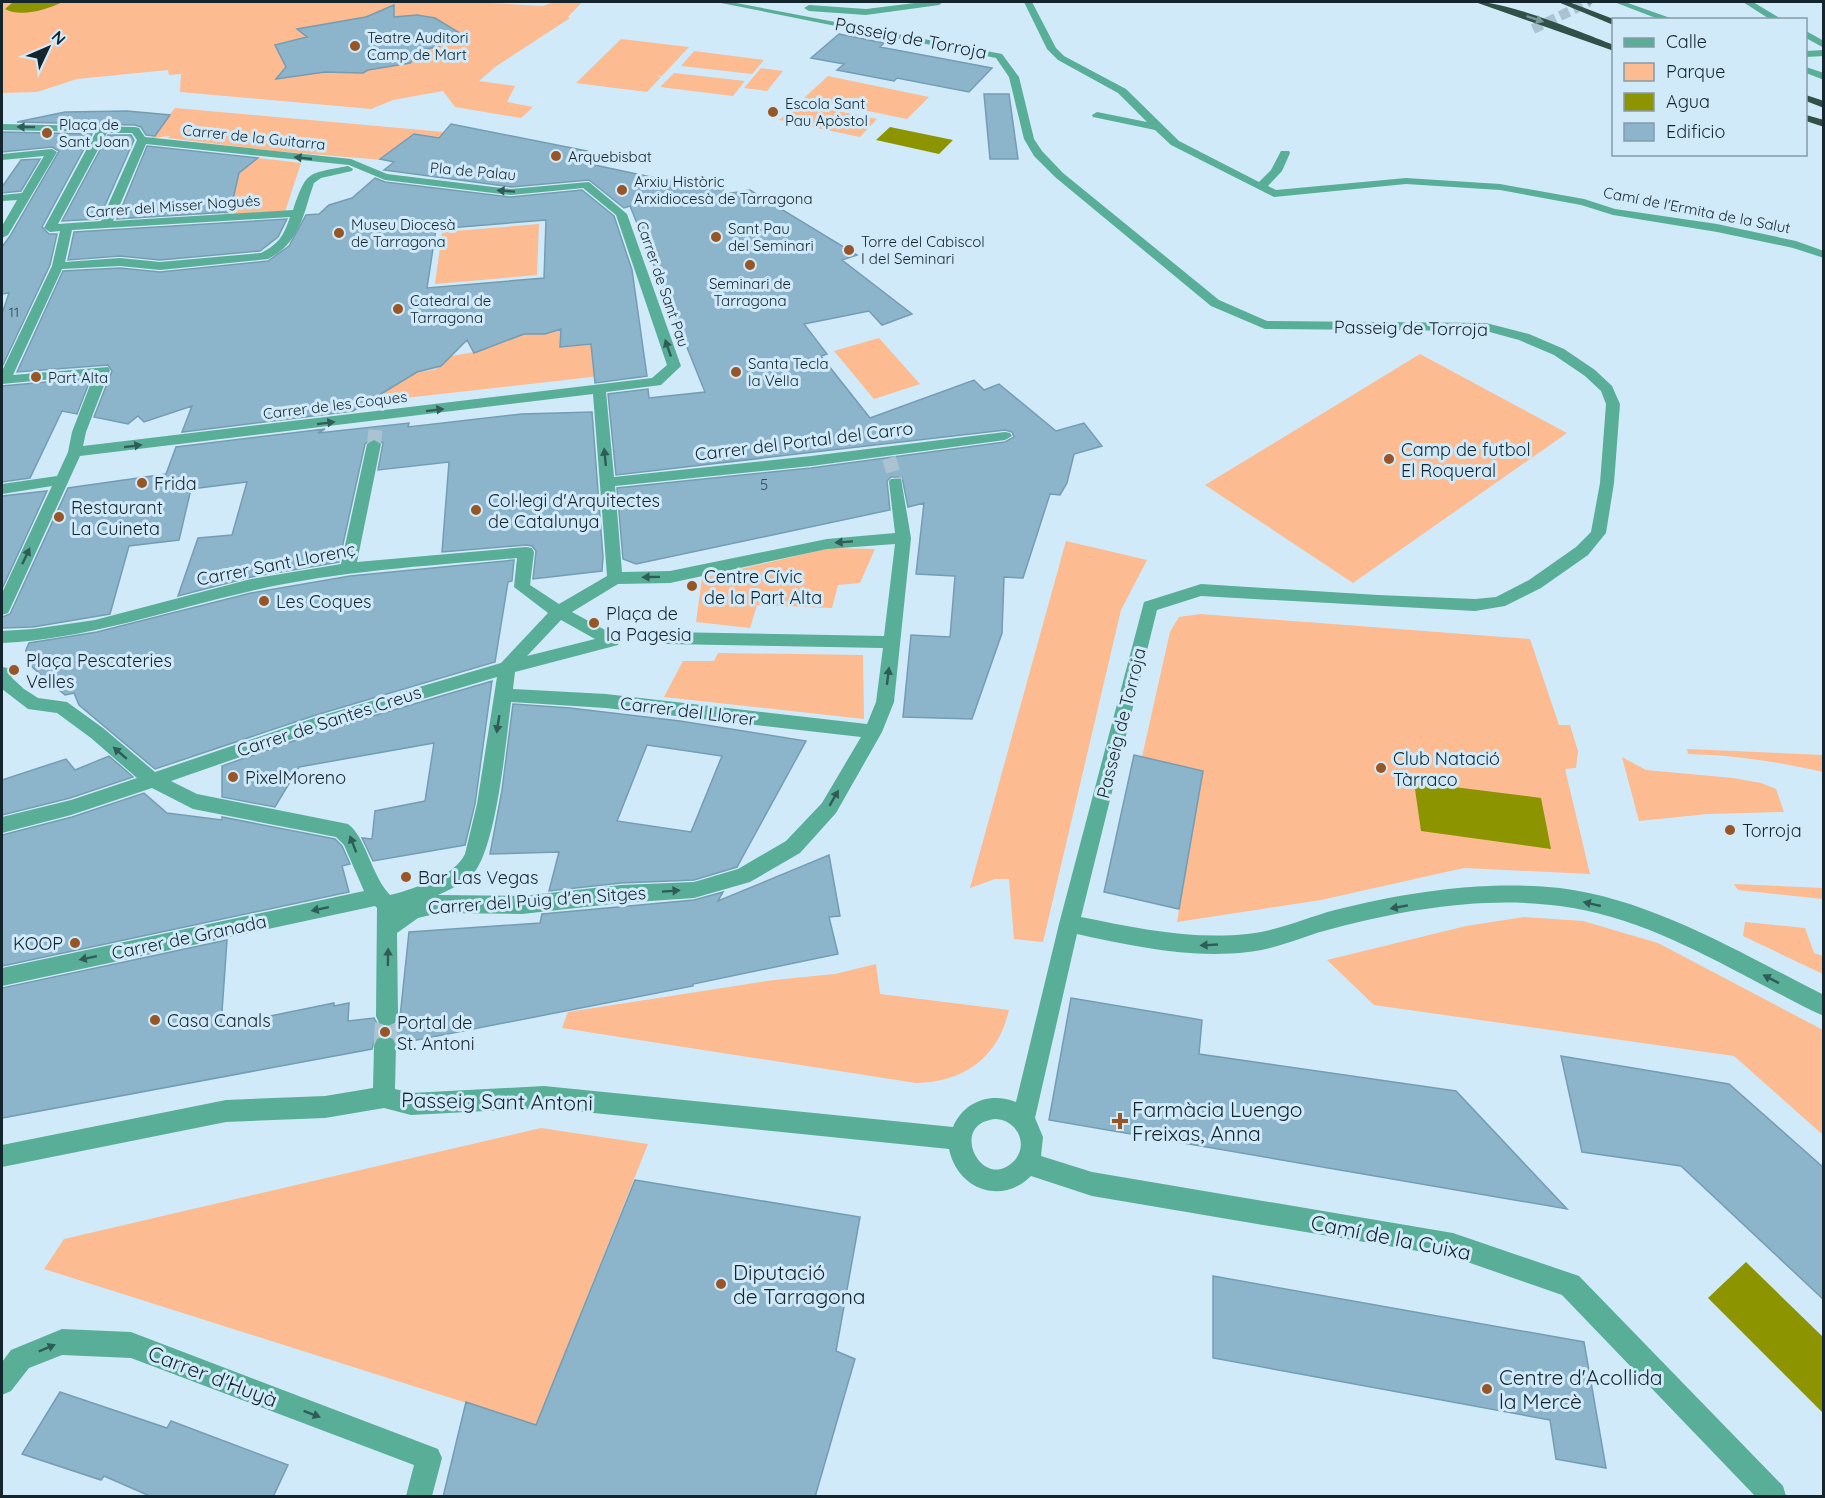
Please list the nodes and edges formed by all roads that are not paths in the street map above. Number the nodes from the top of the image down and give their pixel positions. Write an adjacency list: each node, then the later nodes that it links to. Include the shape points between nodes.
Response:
1 (720, 2): 67 (street, Passeig de Torroja, via 999,56 1017,79 1030,140 1059,175 1228,310 1265,325 1486,327 1559,352 1607,389 1613,404 1607,483 1598,533 1557,569 1499,602 1389,602 1201,590 1150,606)
2 (755, 2): 3 (street, via 867,12)
3 (939, 2)
4 (1028, 2): 27 (street, Camí de l'Ermita de la Salut, via 1052,49 1061,58 1122,92)
5 (1479, 2): 16 (highway, one-way to 16)
6 (1562, 2): 12 (highway)
7 (1617, 2): 10 (street)
8 (1747, 2): 11 (street)
9 (1541, 10): 14 (highway)
10 (1666, 18)
11 (1775, 18)
12 (1612, 21)
13 (1807, 35): 15 (street)
14 (1612, 39)
15 (1824, 45)
16 (1612, 47)
17 (1824, 53): 18 (street)
18 (1807, 54)
19 (1807, 70): 20 (street)
20 (1824, 77)
21 (1807, 98): 22 (highway)
22 (1824, 105)
23 (1097, 115): 27 (street)
24 (1807, 117): 25 (highway)
25 (1824, 124)
26 (2, 127): 28 (street, one-way to 26)
27 (1158, 127): 34 (street, Camí de l'Ermita de la Salut, via 1175,143)
28 (103, 130): 29 (street, via 135,130); 39 (street, Carrer del Misser Nogués, via 50,228)
29 (142, 140): 32 (street, Carrer de la Guitarra, one-way to 29, via 351,162); 38 (street)
30 (1285, 153): 34 (street, via 1276,171)
31 (2, 157): 35 (street, via 52,152)
32 (361, 167): 33 (street, Pla de Palau, one-way to 32, via 511,192 385,177); 37 (street, via 331,171 309,180)
33 (585, 184): 44 (street, Carrer de Sant Pau, one-way to 33, via 656,382 674,366 621,214)
34 (1260, 187): 41 (street, Camí de l'Ermita de la Salut, via 1274,194 1406,181 1500,187 1584,202 1613,212 1717,228)
35 (26, 196): 36 (street); 40 (street)
36 (2, 198)
37 (298, 213): 38 (street, Carrer del Misser Nogués); 42 (street, via 288,239 264,256 160,267 120,262)
38 (105, 226): 39 (street, Carrer del Misser Nogués)
39 (67, 228): 42 (street)
40 (2, 233)
41 (1824, 255)
42 (58, 266): 43 (street)
43 (3, 380): 47 (street, via 103,370)
44 (598, 389): 47 (street, Carrer de les Coques, one-way to 44, via 377,421); 49 (street, one-way to 44)
45 (1005, 436): 49 (street, Carrer del Portal del Carro, via 887,454)
46 (374, 444): 53 (street)
47 (75, 452): 48 (street)
48 (61, 480): 51 (street); 55 (street, one-way to 48)
49 (608, 482): 54 (street)
50 (896, 482): 52 (street, Carrer del Puig d'en Sitges)
51 (2, 489)
52 (903, 538): 54 (street, one-way to 54, via 827,544 670,577); 59 (street, Carrer del Puig d'en Sitges)
53 (348, 568): 56 (street, Carrer Sant Llorenç, via 526,552 522,587); 57 (street, Carrer Sant Llorenç, via 252,585 107,622 27,637)
54 (615, 578): 56 (street)
55 (2, 609)
56 (559, 612): 60 (street); 60 (street, via 612,641)
57 (2, 637)
58 (667, 638): 59 (street)
59 (893, 642): 63 (street, Carrer del Puig d'en Sitges, one-way to 59, via 885,702)
60 (507, 667): 62 (street, Carrer de Granada); 64 (street, Carrer de Santes Creus, via 359,709)
61 (2, 673): 64 (street, one-way to 61, via 61,707 34,704 18,694 4,681)
62 (503, 695): 63 (street, Carrer del Llorer, via 606,701); 66 (street, Carrer de Granada, one-way to 66, via 471,863 442,884)
63 (873, 732): 68 (street, Carrer del Puig d'en Sitges, one-way to 63, via 413,910 439,904 522,905 694,890 743,876 793,846 829,808)
64 (152, 780): 65 (street, Carrer de Santes Creus); 66 (street, one-way to 64, via 360,865 350,835 341,830 193,801)
65 (2, 825)
66 (382, 901): 68 (street); 69 (street, Carrer de Granada, one-way to 69)
67 (1069, 924): 70 (street, one-way to 67, via 1703,945 1632,915 1561,897 1473,895 1335,919 1272,940 1202,946); 74 (street, Passeig de Torroja)
68 (388, 927): 71 (street, one-way to 68)
69 (2, 977)
70 (1824, 1006)
71 (387, 1016)
72 (385, 1046): 73 (street)
73 (384, 1097): 75 (street, Passeig Sant Antoni, via 411,1104 543,1097); 76 (street, Passeig Sant Antoni, via 325,1107 226,1111)
74 (1023, 1121): 75 (street, via 1002,1108 988,1108 967,1121); 77 (street, via 1033,1143)
75 (960, 1139): 77 (street, via 964,1158 983,1177 1005,1179 1017,1175)
76 (2, 1156)
77 (1028, 1163): 80 (street, Camí de la Cuixa, via 1092,1184 1453,1245 1570,1285)
78 (2, 1382): 79 (street, Carrer d'Huyà, one-way to 79, via 20,1359 62,1342 131,1345 429,1458)
79 (419, 1497)
80 (1773, 1497)

